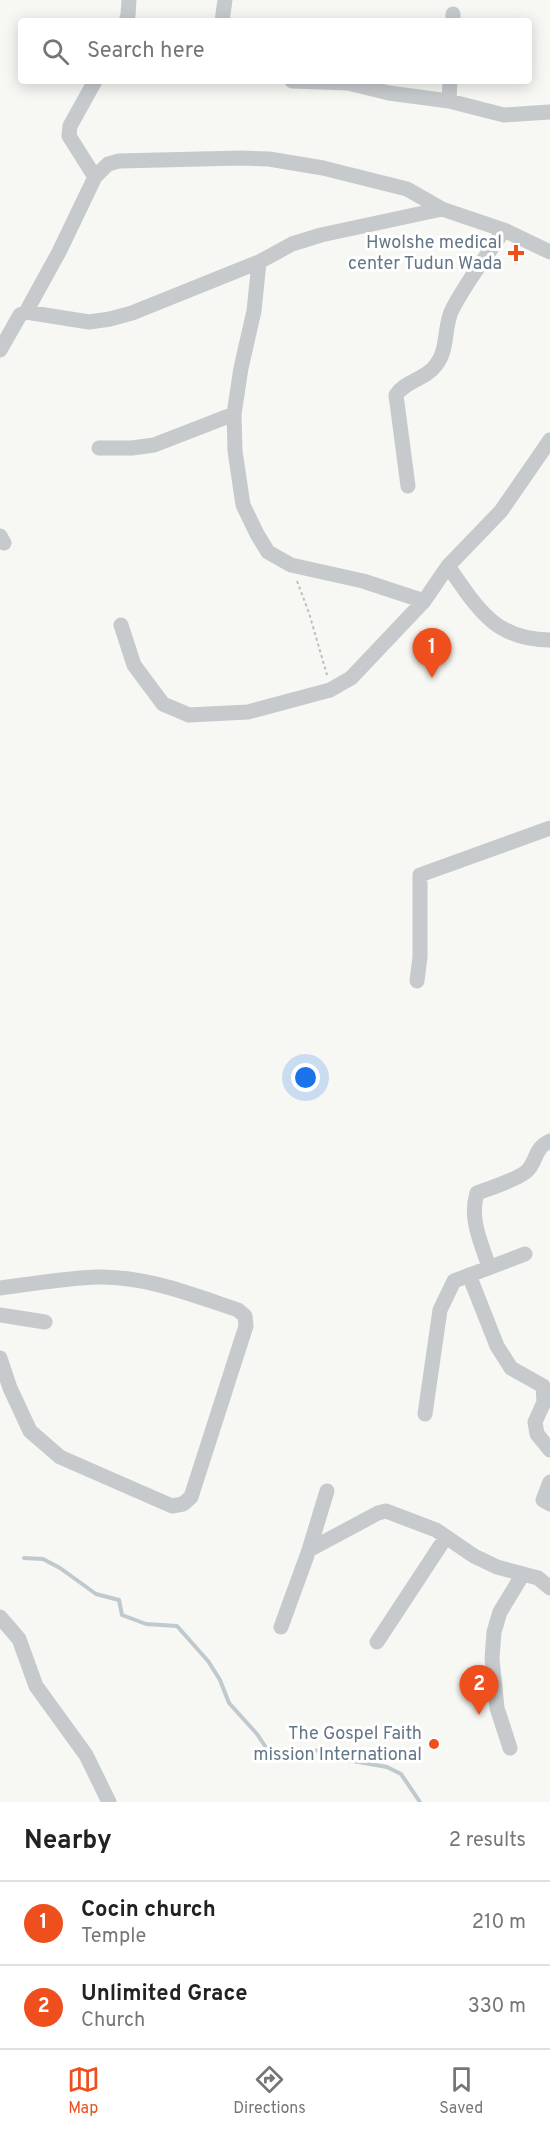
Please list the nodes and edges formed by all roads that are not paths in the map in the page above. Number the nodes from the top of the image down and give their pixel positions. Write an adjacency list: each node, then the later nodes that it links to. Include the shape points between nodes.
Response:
1 (129, 0): 3 (street)
2 (225, 0): 4 (street)
3 (127, 18)
4 (222, 18)
5 (93, 84): 10 (street, via 70,126 69,136)
6 (352, 84): 8 (street)
7 (450, 84): 8 (street)
8 (449, 101): 9 (street, via 504,115)
9 (550, 112)
10 (95, 177): 11 (street, via 108,164 119,161 269,159 407,189); 15 (street)
11 (442, 209): 12 (street); 14 (street, via 311,238)
12 (504, 230): 13 (street); 20 (street, via 451,313 436,366 396,395)
13 (550, 252)
14 (259, 261): 15 (street, via 110,319 89,322); 17 (street, via 254,311)
15 (26, 312): 16 (street, via 20,315)
16 (0, 350)
17 (234, 414): 19 (street, via 154,445); 22 (street, via 243,505 268,552 291,565)
18 (550, 442): 21 (street, via 501,511)
19 (99, 447)
20 (408, 486)
21 (448, 566): 22 (street); 24 (street, via 481,612 509,634)
22 (424, 602): 23 (street, via 351,678 330,690 248,711 189,715 163,704 134,665)
23 (121, 626)
24 (550, 640)
25 (550, 828): 26 (street, via 420,875)
26 (417, 981)
27 (550, 1141): 29 (street, via 536,1151 525,1173 477,1193 474,1216)
28 (525, 1254): 29 (street)
29 (489, 1267): 30 (street)
30 (469, 1275): 35 (street, via 454,1281 440,1310); 36 (street, via 497,1346 511,1368 543,1386 544,1402 535,1422 537,1434)
31 (0, 1287): 34 (street, via 99,1277 137,1280 168,1286 238,1310 246,1326 191,1497 172,1506 60,1457 30,1431)
32 (0, 1315): 33 (street)
33 (45, 1322)
34 (0, 1358)
35 (425, 1414)
36 (550, 1450)
37 (550, 1482): 39 (street, via 543,1500)
38 (327, 1491): 41 (street)
39 (550, 1503)
40 (446, 1537): 41 (street, via 386,1511); 42 (street, via 474,1556); 46 (street)
41 (309, 1550): 45 (street)
42 (523, 1574): 43 (street, via 538,1578); 47 (street, via 500,1612 494,1632 492,1659 497,1708)
43 (550, 1588)
44 (0, 1617): 48 (street, via 19,1639 36,1686 86,1755)
45 (281, 1627)
46 (377, 1642)
47 (510, 1748)
48 (109, 1802)

